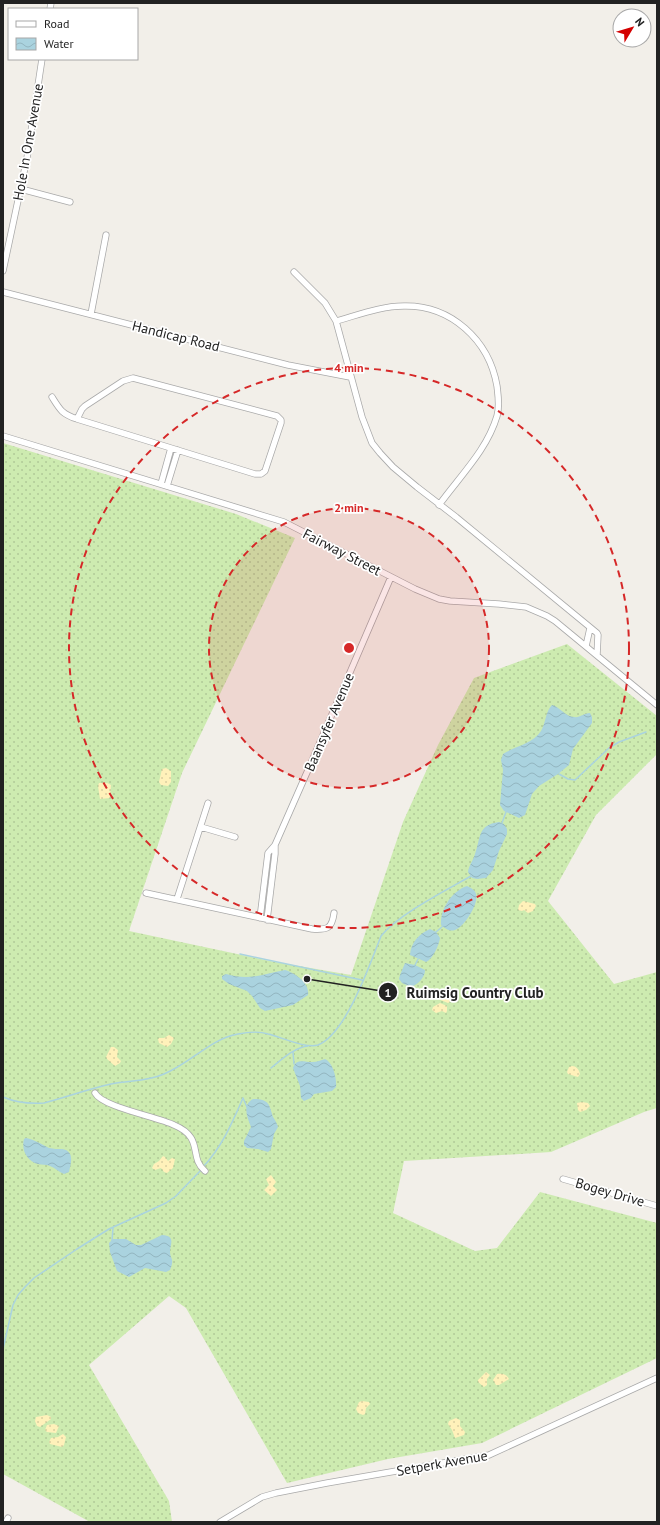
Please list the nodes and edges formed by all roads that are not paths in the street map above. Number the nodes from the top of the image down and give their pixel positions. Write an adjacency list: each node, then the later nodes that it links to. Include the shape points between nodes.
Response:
1 (42, 60): 2 (street, Hole In One Avenue)
2 (21, 189): 3 (street); 5 (street, Hole In One Avenue)
3 (70, 202)
4 (106, 235): 8 (street)
5 (3, 271)
6 (294, 272): 9 (street, via 325,303)
7 (3, 292): 8 (street, Handicap Road)
8 (91, 314): 10 (street, Handicap Road, via 288,365)
9 (336, 321): 10 (street); 17 (street, via 390,306 431,310 455,320 474,336 487,354 497,386 498,414 485,445)
10 (350, 377): 17 (street, via 372,443 393,467)
11 (52, 397): 12 (street, via 60,411)
12 (78, 419): 14 (street); 15 (street, via 85,406 123,381 133,378 273,413 281,420 267,468 263,473 259,474)
13 (3, 436): 16 (street, Fairway Street)
14 (171, 448): 15 (street); 16 (street)
15 (178, 450): 16 (street)
16 (164, 485): 18 (street, Fairway Street, via 284,522)
17 (440, 505): 19 (street)
18 (391, 577): 20 (street, Fairway Street, via 428,595 450,601 526,607 547,616); 26 (street, Baansyfer Avenue)
19 (590, 628): 20 (street); 21 (street, via 598,635)
20 (586, 646): 21 (street, Fairway Street)
21 (597, 655): 22 (street, Fairway Street)
22 (657, 705)
23 (208, 803): 24 (street)
24 (201, 827): 25 (street); 30 (street)
25 (235, 837)
26 (275, 845): 27 (street, Baansyfer Avenue, via 268,853); 28 (street, Baansyfer Avenue)
27 (264, 879): 28 (street); 32 (street, Baansyfer Avenue)
28 (271, 880): 33 (street, Baansyfer Avenue)
29 (146, 893): 30 (street)
30 (177, 899): 32 (street)
31 (334, 913): 33 (street, via 333,923 320,930)
32 (260, 918): 33 (street)
33 (267, 920)
34 (95, 1093): 35 (street, via 107,1103 174,1124 184,1130 195,1145 199,1166)
35 (205, 1171)
36 (563, 1179): 37 (street, Bogey Drive)
37 (657, 1206)
38 (657, 1378): 39 (street, Setperk Avenue, via 489,1456 268,1494)
39 (220, 1522)

